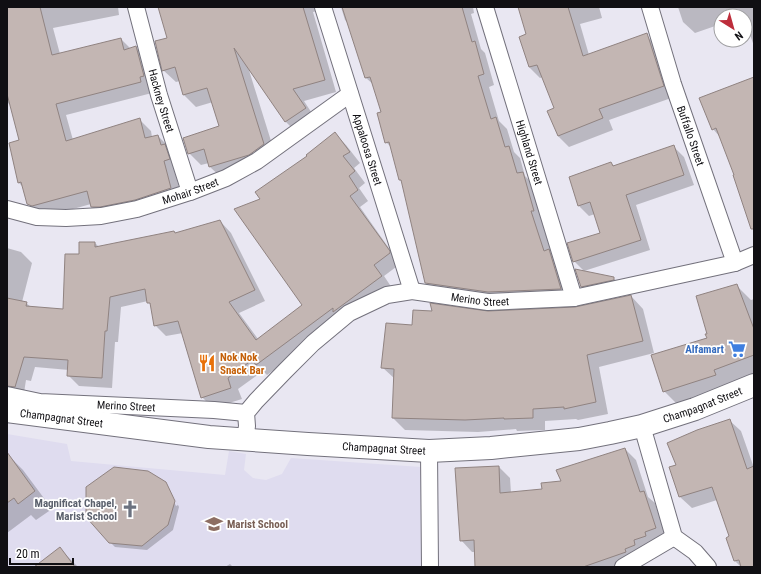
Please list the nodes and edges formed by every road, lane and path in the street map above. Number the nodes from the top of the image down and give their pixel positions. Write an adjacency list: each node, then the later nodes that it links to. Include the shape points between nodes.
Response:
1 (136, 7): 6 (street, Hackney Street, via 159,95)
2 (323, 7): 5 (street, Appaloosa Street)
3 (485, 7): 11 (street, Highland Street)
4 (650, 7): 9 (street, Buffallo Street)
5 (350, 94): 6 (street, Mohair Street, via 257,161 226,178); 10 (street, Appaloosa Street)
6 (190, 192): 7 (street, Mohair Street, via 137,209 101,216 37,217)
7 (8, 206)
8 (754, 255): 9 (street, Merino Street)
9 (735, 263): 11 (street, Merino Street)
10 (412, 291): 11 (street, Merino Street, via 488,302); 15 (street, Merino Street, via 386,295 349,313 313,343)
11 (574, 298)
12 (754, 386): 16 (street, Champagnat Street)
13 (7, 395): 15 (street, Merino Street, via 40,402)
14 (7, 411): 17 (street, Champagnat Street)
15 (246, 413): 17 (street)
16 (642, 426): 18 (street, Champagnat Street, via 579,439); 19 (street)
17 (244, 440): 18 (street, Champagnat Street)
18 (429, 451): 20 (street)
19 (674, 536): 21 (street); 22 (street, via 695,552)
20 (430, 567)
21 (623, 567)
22 (708, 567)

